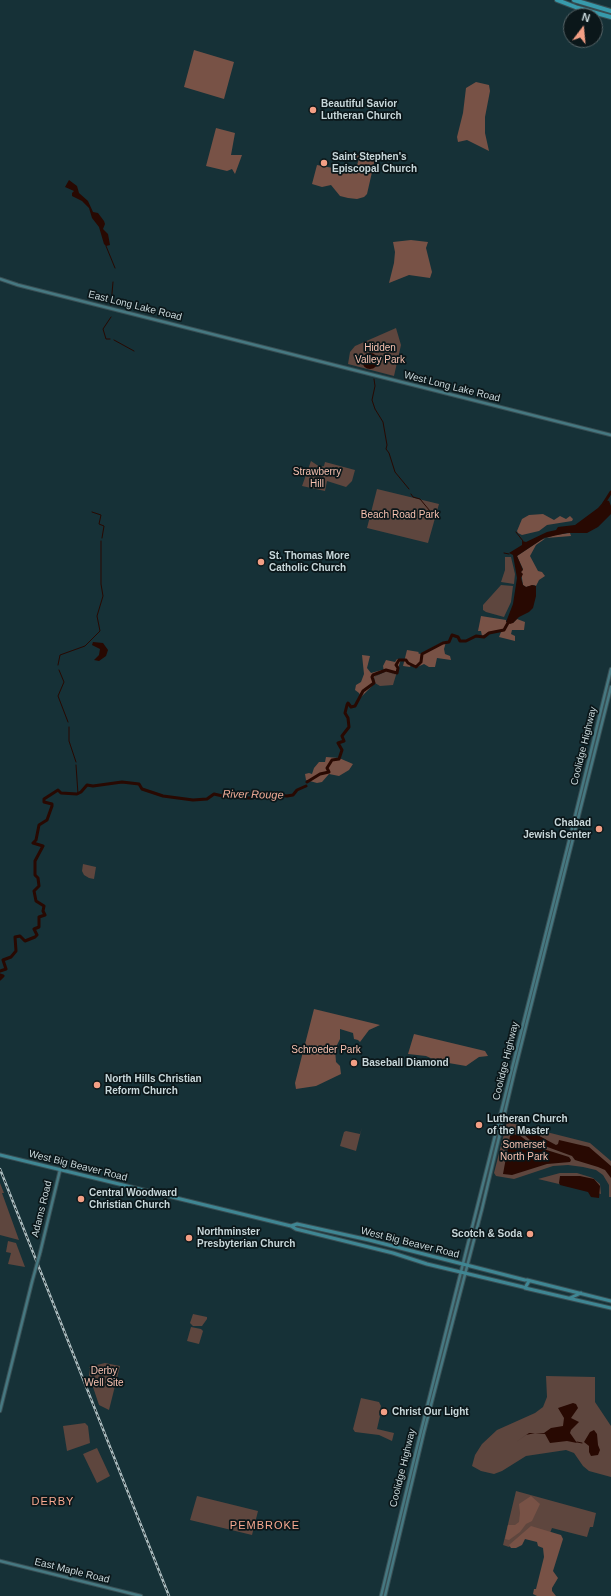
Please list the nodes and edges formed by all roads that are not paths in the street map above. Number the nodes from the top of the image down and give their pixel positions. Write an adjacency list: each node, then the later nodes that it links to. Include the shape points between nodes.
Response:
1 (557, 0): 4 (highway)
2 (574, 0): 3 (highway)
3 (611, 11)
4 (611, 17)
5 (0, 279): 6 (main road, East Long Lake Road)
6 (266, 348): 7 (main road, West Long Lake Road)
7 (611, 435)
8 (611, 669): 10 (main road, Coolidge Highway)
9 (611, 687): 11 (main road, Coolidge Highway)
10 (594, 740): 11 (main road); 12 (main road, Coolidge Highway)
11 (598, 742): 13 (main road, Coolidge Highway)
12 (592, 744): 13 (main road); 14 (main road, Coolidge Highway)
13 (596, 747): 15 (main road, Coolidge Highway)
14 (588, 764): 15 (main road); 16 (main road, Coolidge Highway)
15 (592, 766): 17 (main road, Coolidge Highway)
16 (583, 785): 17 (main road); 18 (main road, Coolidge Highway)
17 (586, 787): 19 (main road, Coolidge Highway)
18 (576, 812): 19 (main road); 20 (main road, Coolidge Highway)
19 (580, 814): 20 (main road, Coolidge Highway)
20 (513, 1073): 21 (main road, Coolidge Highway); 22 (main road, Coolidge Highway)
21 (502, 1107): 22 (main road); 23 (main road, Coolidge Highway)
22 (506, 1109): 24 (main road, Coolidge Highway)
23 (500, 1117): 24 (main road); 27 (main road, Coolidge Highway)
24 (504, 1120): 28 (main road, Coolidge Highway)
25 (0, 1155): 26 (main road, West Big Beaver Road)
26 (60, 1170): 31 (main road, West Big Beaver Road); 66 (main road, Adams Road, bridge)
27 (478, 1206): 28 (main road); 29 (main road, Coolidge Highway)
28 (482, 1209): 30 (main road, Coolidge Highway)
29 (475, 1218): 30 (main road); 35 (main road, Coolidge Highway)
30 (479, 1221): 36 (main road, Coolidge Highway)
31 (291, 1226): 32 (main road, West Big Beaver Road, via 297,1224); 33 (main road, West Big Beaver Road)
32 (313, 1227): 33 (main road); 34 (main road, West Big Beaver Road)
33 (309, 1232): 37 (main road, West Big Beaver Road)
34 (365, 1239): 37 (main road); 38 (main road, West Big Beaver Road)
35 (469, 1239): 36 (main road, via 471,1242); 43 (main road, Coolidge Highway)
36 (474, 1241): 44 (main road, Coolidge Highway)
37 (363, 1245): 40 (main road, West Big Beaver Road)
38 (397, 1247): 39 (main road, West Big Beaver Road); 40 (main road)
39 (408, 1250): 41 (main road); 42 (main road, West Big Beaver Road)
40 (393, 1253): 41 (main road, West Big Beaver Road)
41 (403, 1256): 46 (main road, West Big Beaver Road)
42 (454, 1263): 43 (main road, West Big Beaver Road); 46 (main road)
43 (463, 1265): 44 (main road, West Big Beaver Road); 47 (main road, Coolidge Highway)
44 (468, 1266): 45 (main road, West Big Beaver Road); 48 (main road, Coolidge Highway)
45 (478, 1268): 49 (main road); 50 (main road, West Big Beaver Road)
46 (450, 1270): 47 (main road, West Big Beaver Road)
47 (461, 1272): 48 (main road, West Big Beaver Road); 53 (main road, Coolidge Highway)
48 (466, 1273): 49 (main road, West Big Beaver Road); 54 (main road, Coolidge Highway)
49 (475, 1276): 52 (main road, West Big Beaver Road)
50 (527, 1280): 51 (main road, West Big Beaver Road); 52 (main road)
51 (550, 1286): 55 (main road); 56 (main road, West Big Beaver Road)
52 (524, 1288): 55 (main road, West Big Beaver Road)
53 (457, 1290): 54 (main road); 62 (main road, Coolidge Highway)
54 (461, 1292): 63 (main road, Coolidge Highway)
55 (545, 1292): 58 (main road, West Big Beaver Road)
56 (581, 1293): 57 (main road, West Big Beaver Road); 58 (main road)
57 (588, 1295): 59 (main road); 60 (main road, West Big Beaver Road)
58 (568, 1298): 59 (main road, West Big Beaver Road)
59 (578, 1300): 61 (main road, West Big Beaver Road)
60 (611, 1300)
61 (611, 1308)
62 (449, 1320): 63 (main road); 64 (main road, Coolidge Highway)
63 (454, 1323): 65 (main road, Coolidge Highway)
64 (432, 1386): 65 (main road); 67 (main road, Coolidge Highway)
65 (435, 1388): 68 (main road, Coolidge Highway)
66 (0, 1412)
67 (417, 1447): 68 (main road); 71 (main road, Coolidge Highway)
68 (420, 1449): 72 (main road, Coolidge Highway)
69 (0, 1561): 70 (main road, East Maple Road)
70 (141, 1596)
71 (381, 1596)
72 (385, 1596)

